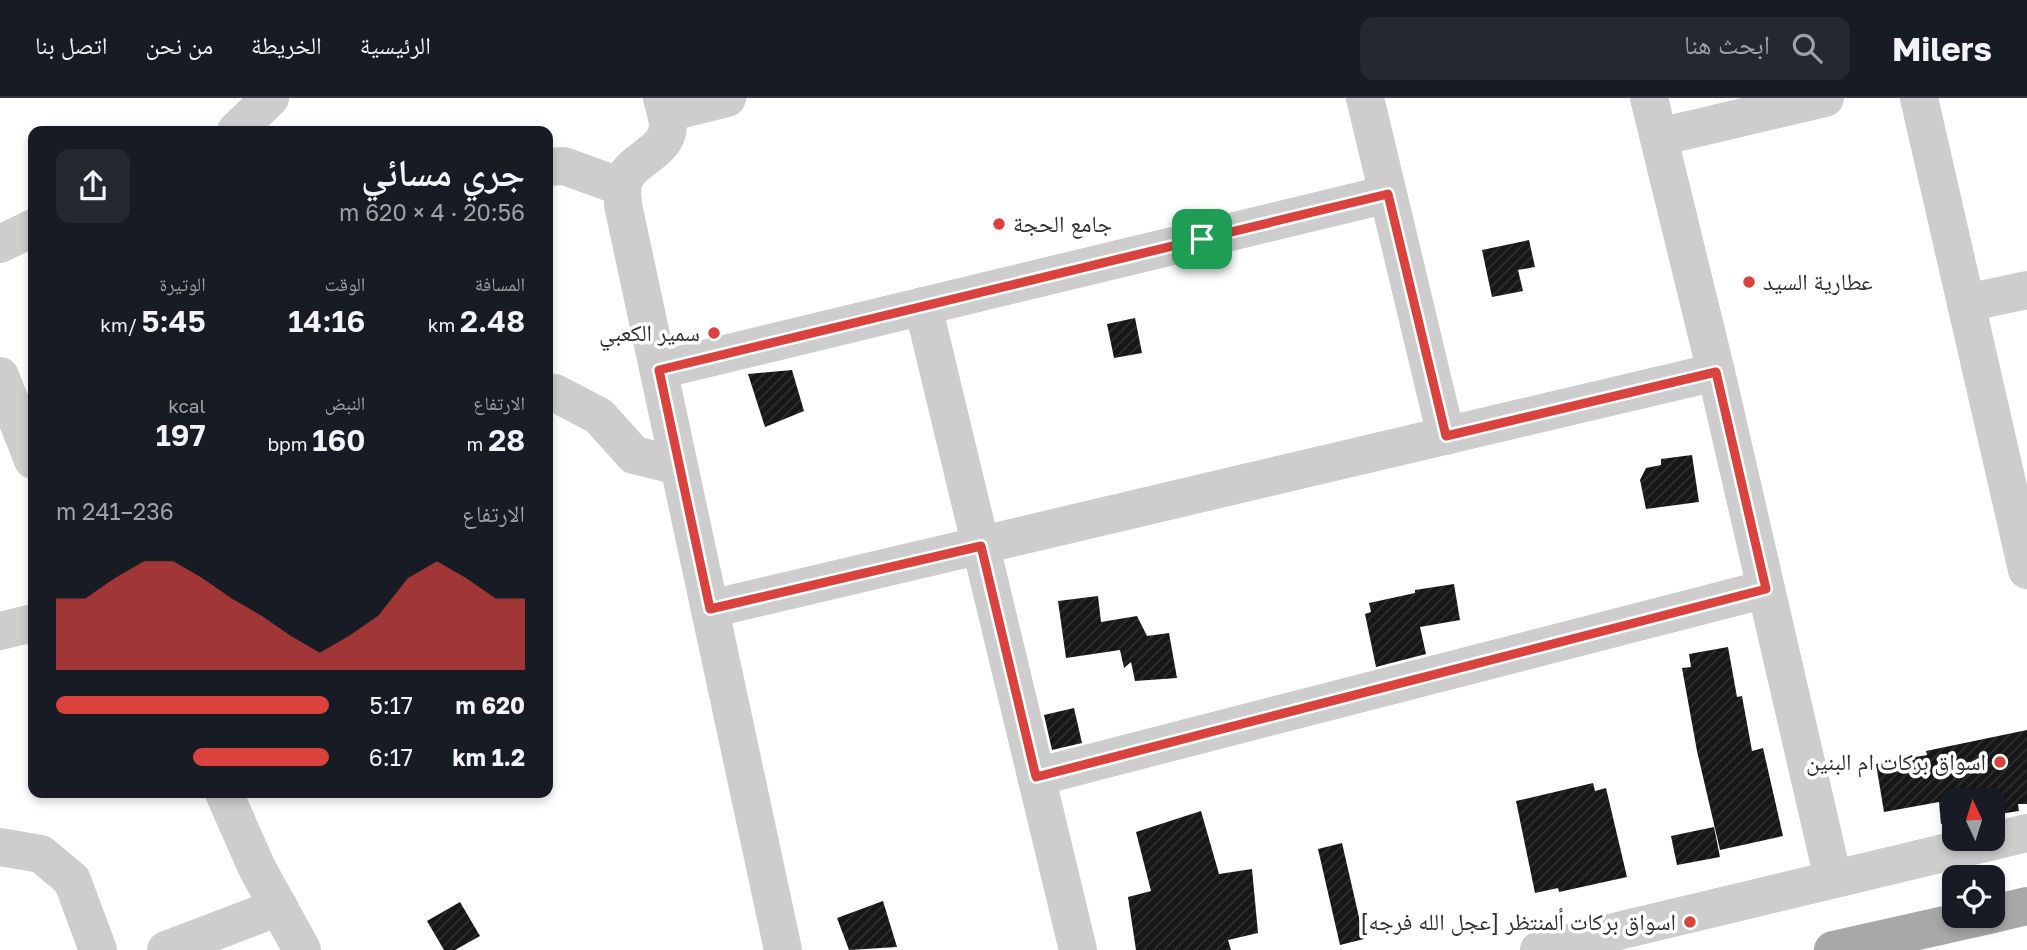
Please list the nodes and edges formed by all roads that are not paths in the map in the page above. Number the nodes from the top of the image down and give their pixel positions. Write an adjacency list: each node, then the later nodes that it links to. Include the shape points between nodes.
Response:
1 (270, 98): 8 (street)
2 (727, 98): 7 (street)
3 (1365, 98): 12 (street)
4 (1649, 98): 9 (street)
5 (1825, 98): 9 (street)
6 (1919, 98): 16 (street)
7 (664, 105): 11 (street, via 668,128 662,142 627,174)
8 (241, 126)
9 (1659, 137): 19 (street)
10 (553, 167): 11 (street, via 564,166)
11 (622, 187): 18 (street)
12 (1388, 194): 17 (street); 22 (street)
13 (28, 230): 14 (street)
14 (0, 244)
15 (2027, 290): 16 (street)
16 (1966, 303): 26 (street)
17 (923, 306): 18 (street); 25 (street)
18 (659, 370): 24 (street)
19 (1716, 372): 22 (street); 27 (street)
20 (0, 376): 23 (street)
21 (553, 393): 24 (street, via 598,416 634,454)
22 (1446, 436): 25 (street)
23 (28, 442)
24 (679, 466): 28 (street)
25 (981, 546): 28 (street); 31 (street)
26 (2026, 560)
27 (1766, 589): 31 (street); 35 (street)
28 (710, 609): 44 (street)
29 (28, 624): 30 (street)
30 (0, 631)
31 (1036, 777): 45 (street)
32 (226, 798): 37 (street)
33 (2027, 833): 35 (street)
34 (0, 847): 41 (street, via 41,854 72,880)
35 (1833, 879): 46 (street)
36 (2027, 906): 38 (main road)
37 (279, 907): 42 (street); 43 (street)
38 (2005, 912)
39 (1949, 928): 40 (main road)
40 (1901, 943): 47 (main road)
41 (98, 950)
42 (166, 950)
43 (302, 950)
44 (783, 950)
45 (1078, 950)
46 (1539, 950)
47 (1833, 950)

